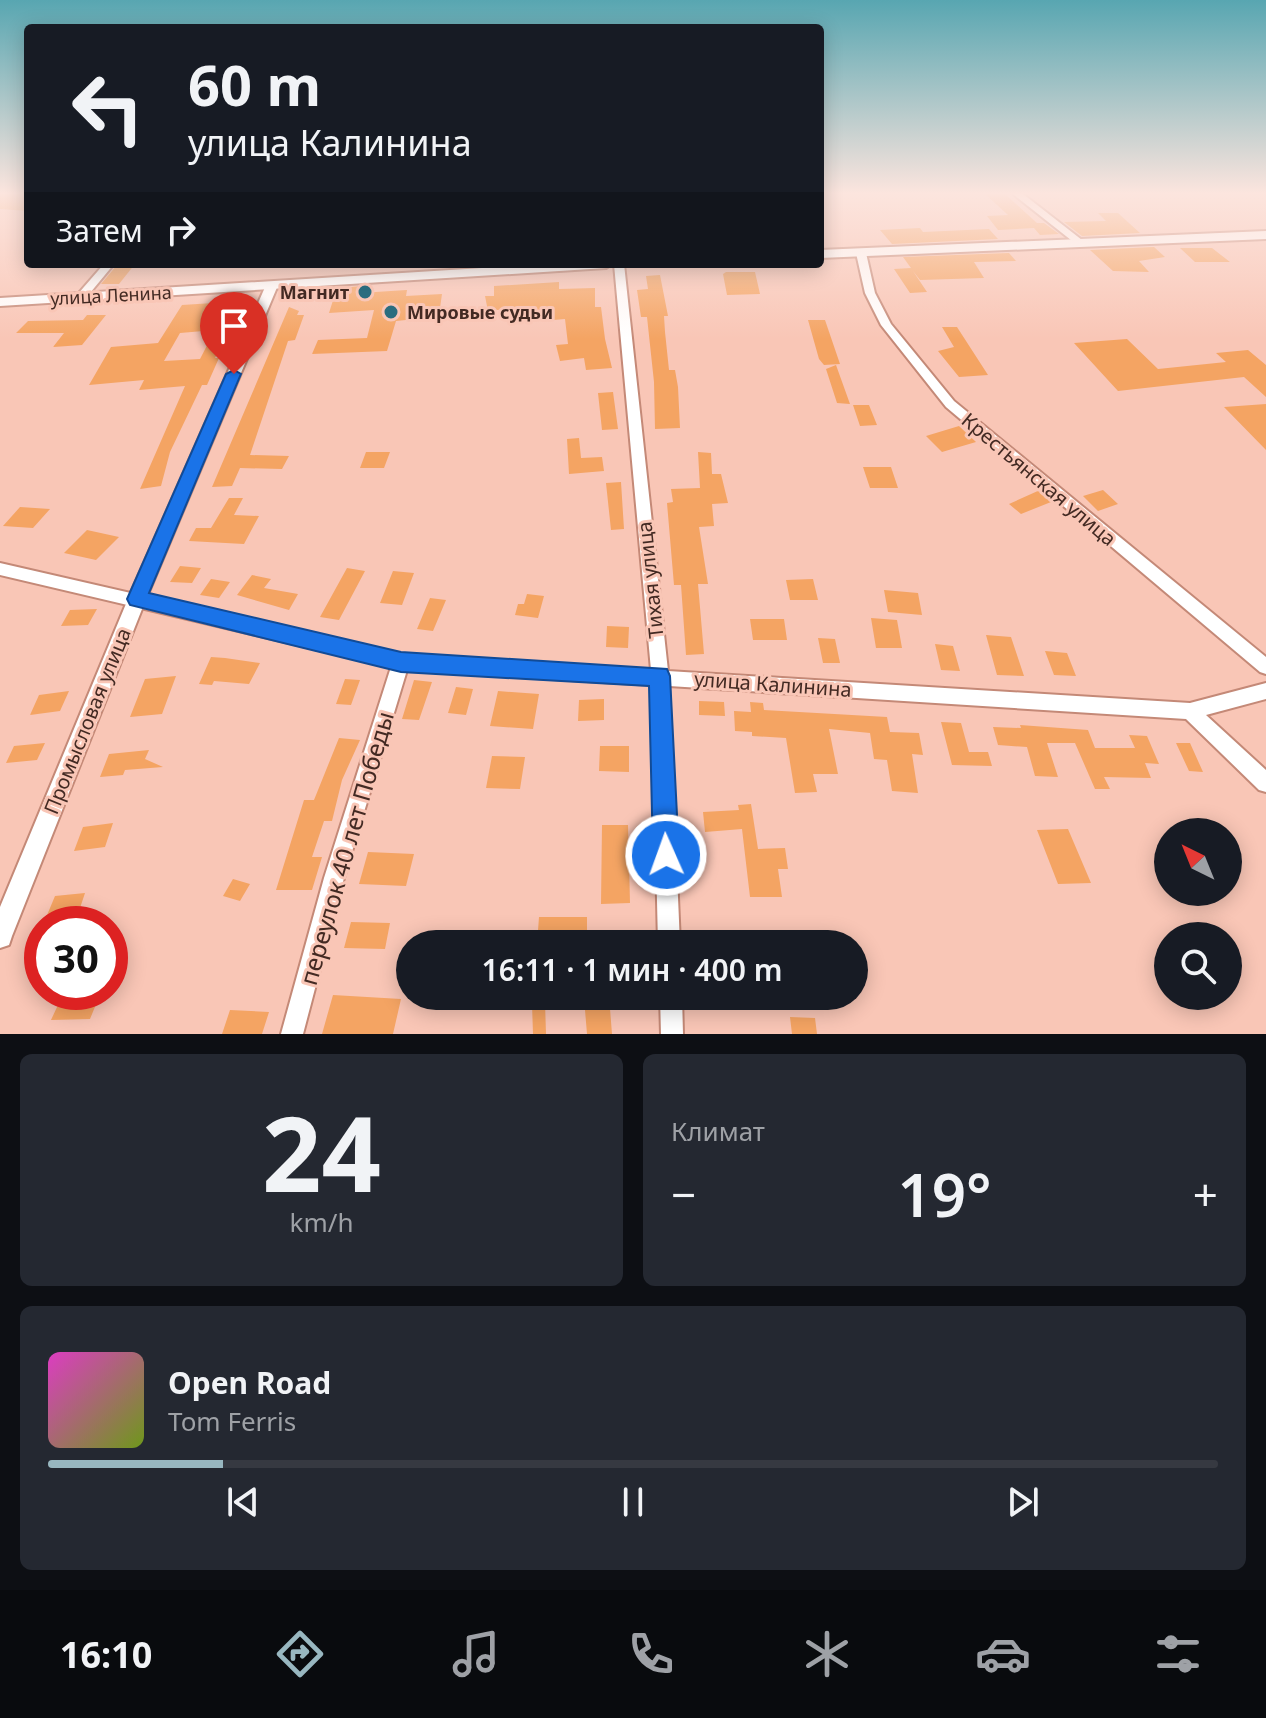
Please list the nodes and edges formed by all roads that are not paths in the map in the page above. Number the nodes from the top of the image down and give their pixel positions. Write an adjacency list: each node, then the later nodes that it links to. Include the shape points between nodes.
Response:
1 (1074, 242): 2 (main road)
2 (861, 253): 3 (main road); 14 (street, Крестьянская улица, via 870,293 886,325 950,404)
3 (824, 254)
4 (106, 268): 9 (street)
5 (499, 268): 7 (main road, улица Ленина)
6 (619, 268): 15 (street, Тихая улица)
7 (472, 269): 8 (main road, улица Ленина)
8 (272, 285): 9 (main road, улица Ленина); 12 (street, Промысловая улица)
9 (81, 297): 10 (main road, улица Ленина)
10 (0, 302)
11 (0, 569): 12 (street, улица Калинина)
12 (137, 599): 13 (street, улица Калинина); 20 (street, Промысловая улица)
13 (401, 662): 15 (street, улица Калинина); 22 (street, переулок 40 лет Победы)
14 (1266, 667)
15 (660, 676): 17 (street, улица Калинина); 19 (street, Тихая улица)
16 (1266, 691): 17 (street, улица Калинина)
17 (1190, 711): 18 (street)
18 (1266, 783)
19 (669, 930)
20 (0, 936)
21 (671, 1010): 23 (street)
22 (292, 1034)
23 (672, 1034)

